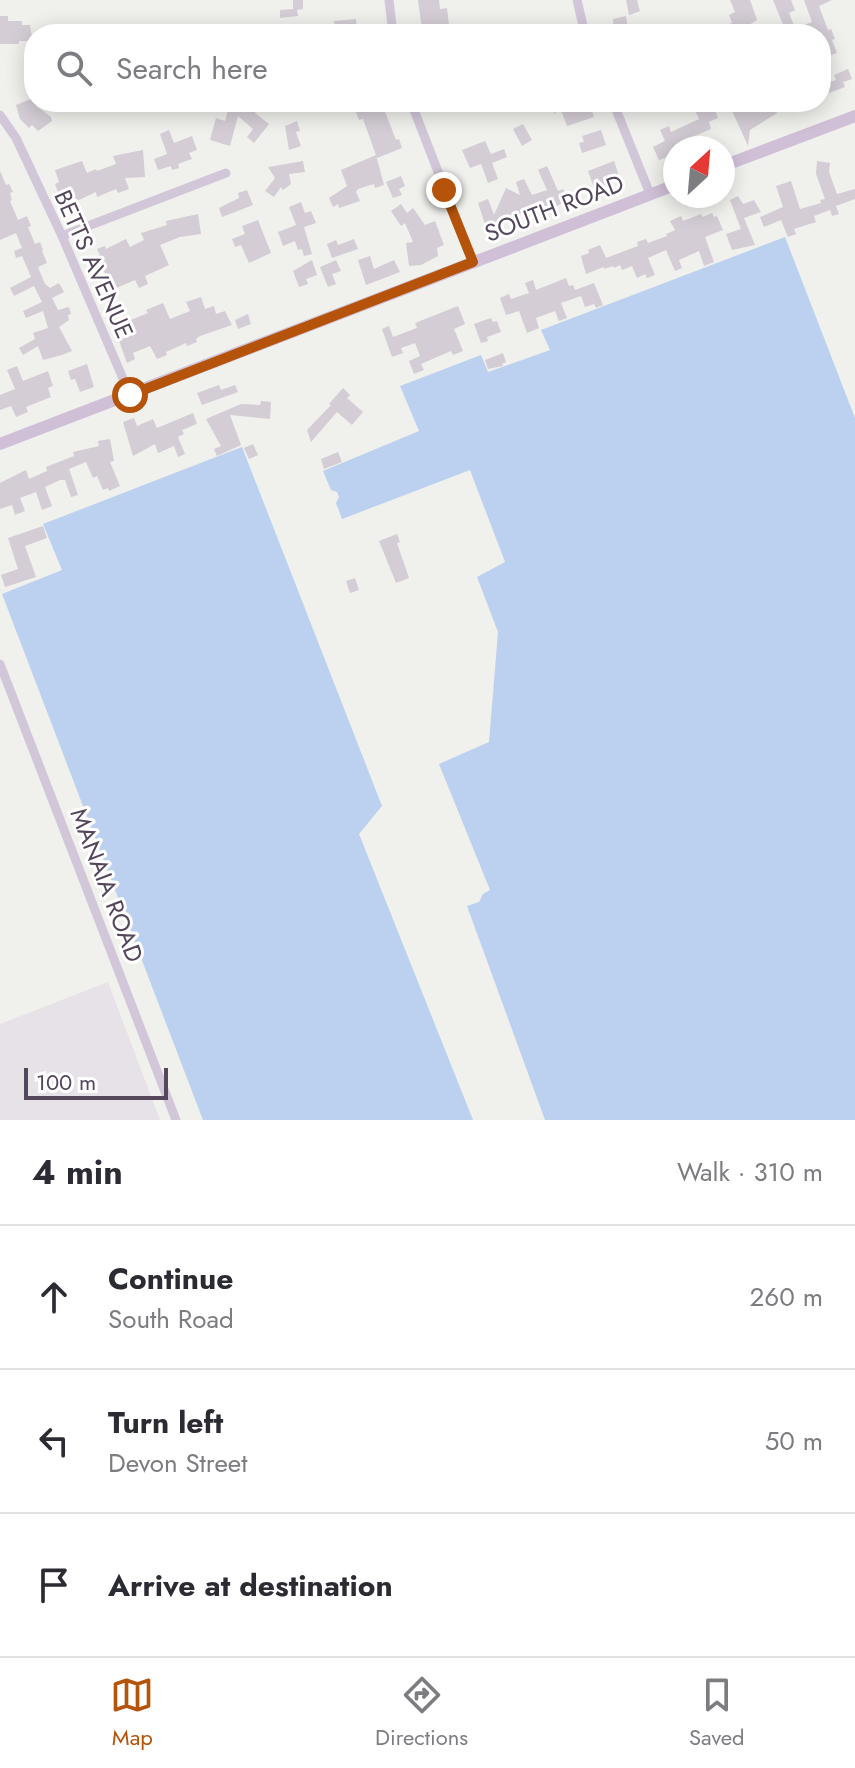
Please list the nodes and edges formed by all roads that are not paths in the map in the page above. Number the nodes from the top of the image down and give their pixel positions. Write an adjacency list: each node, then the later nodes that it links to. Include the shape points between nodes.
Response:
1 (389, 0): 3 (street)
2 (577, 0): 4 (street)
3 (392, 24)
4 (583, 24)
5 (415, 112): 14 (street)
6 (617, 112): 12 (street)
7 (0, 115): 13 (street, BETTS AVENUE)
8 (855, 116): 9 (street)
9 (735, 161)
10 (226, 173): 13 (street)
11 (663, 189): 12 (street, SOUTH ROAD)
12 (650, 194): 14 (street, SOUTH ROAD)
13 (62, 236): 15 (street, BETTS AVENUE)
14 (473, 262): 15 (street, SOUTH ROAD)
15 (130, 395): 16 (street, SOUTH ROAD)
16 (0, 444)
17 (0, 664): 18 (street, MANAIA ROAD)
18 (176, 1120)

